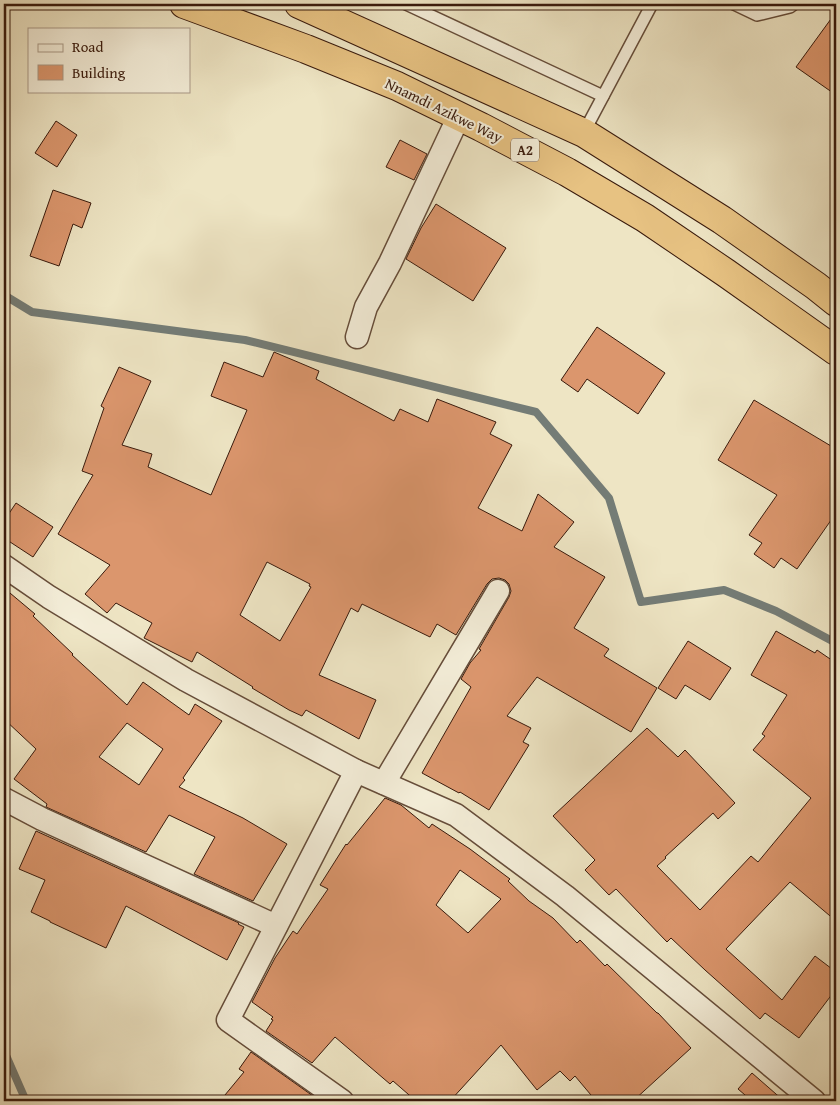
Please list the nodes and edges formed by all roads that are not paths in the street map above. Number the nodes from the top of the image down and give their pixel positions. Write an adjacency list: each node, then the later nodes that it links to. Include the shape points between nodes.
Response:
1 (184, 4): 8 (highway, Nnamdi Azikwe Way / A2, via 397,86)
2 (299, 4): 9 (highway)
3 (406, 4): 7 (lane)
4 (652, 4): 7 (lane)
5 (734, 4): 6 (lane, via 757,15)
6 (794, 4)
7 (603, 96): 9 (lane)
8 (459, 116): 11 (street, via 366,308); 12 (highway, Nnamdi Azikwe Way / A2, via 567,172 645,218)
9 (584, 133): 10 (highway, via 722,220)
10 (836, 302)
11 (357, 337)
12 (836, 351)
13 (4, 566): 15 (street, via 186,680)
14 (498, 591): 16 (street)
15 (356, 771): 16 (street); 18 (street)
16 (384, 783): 20 (street, via 456,815 542,878)
17 (4, 799): 18 (street)
18 (276, 926): 19 (street, via 228,1020)
19 (342, 1101)
20 (814, 1101)

